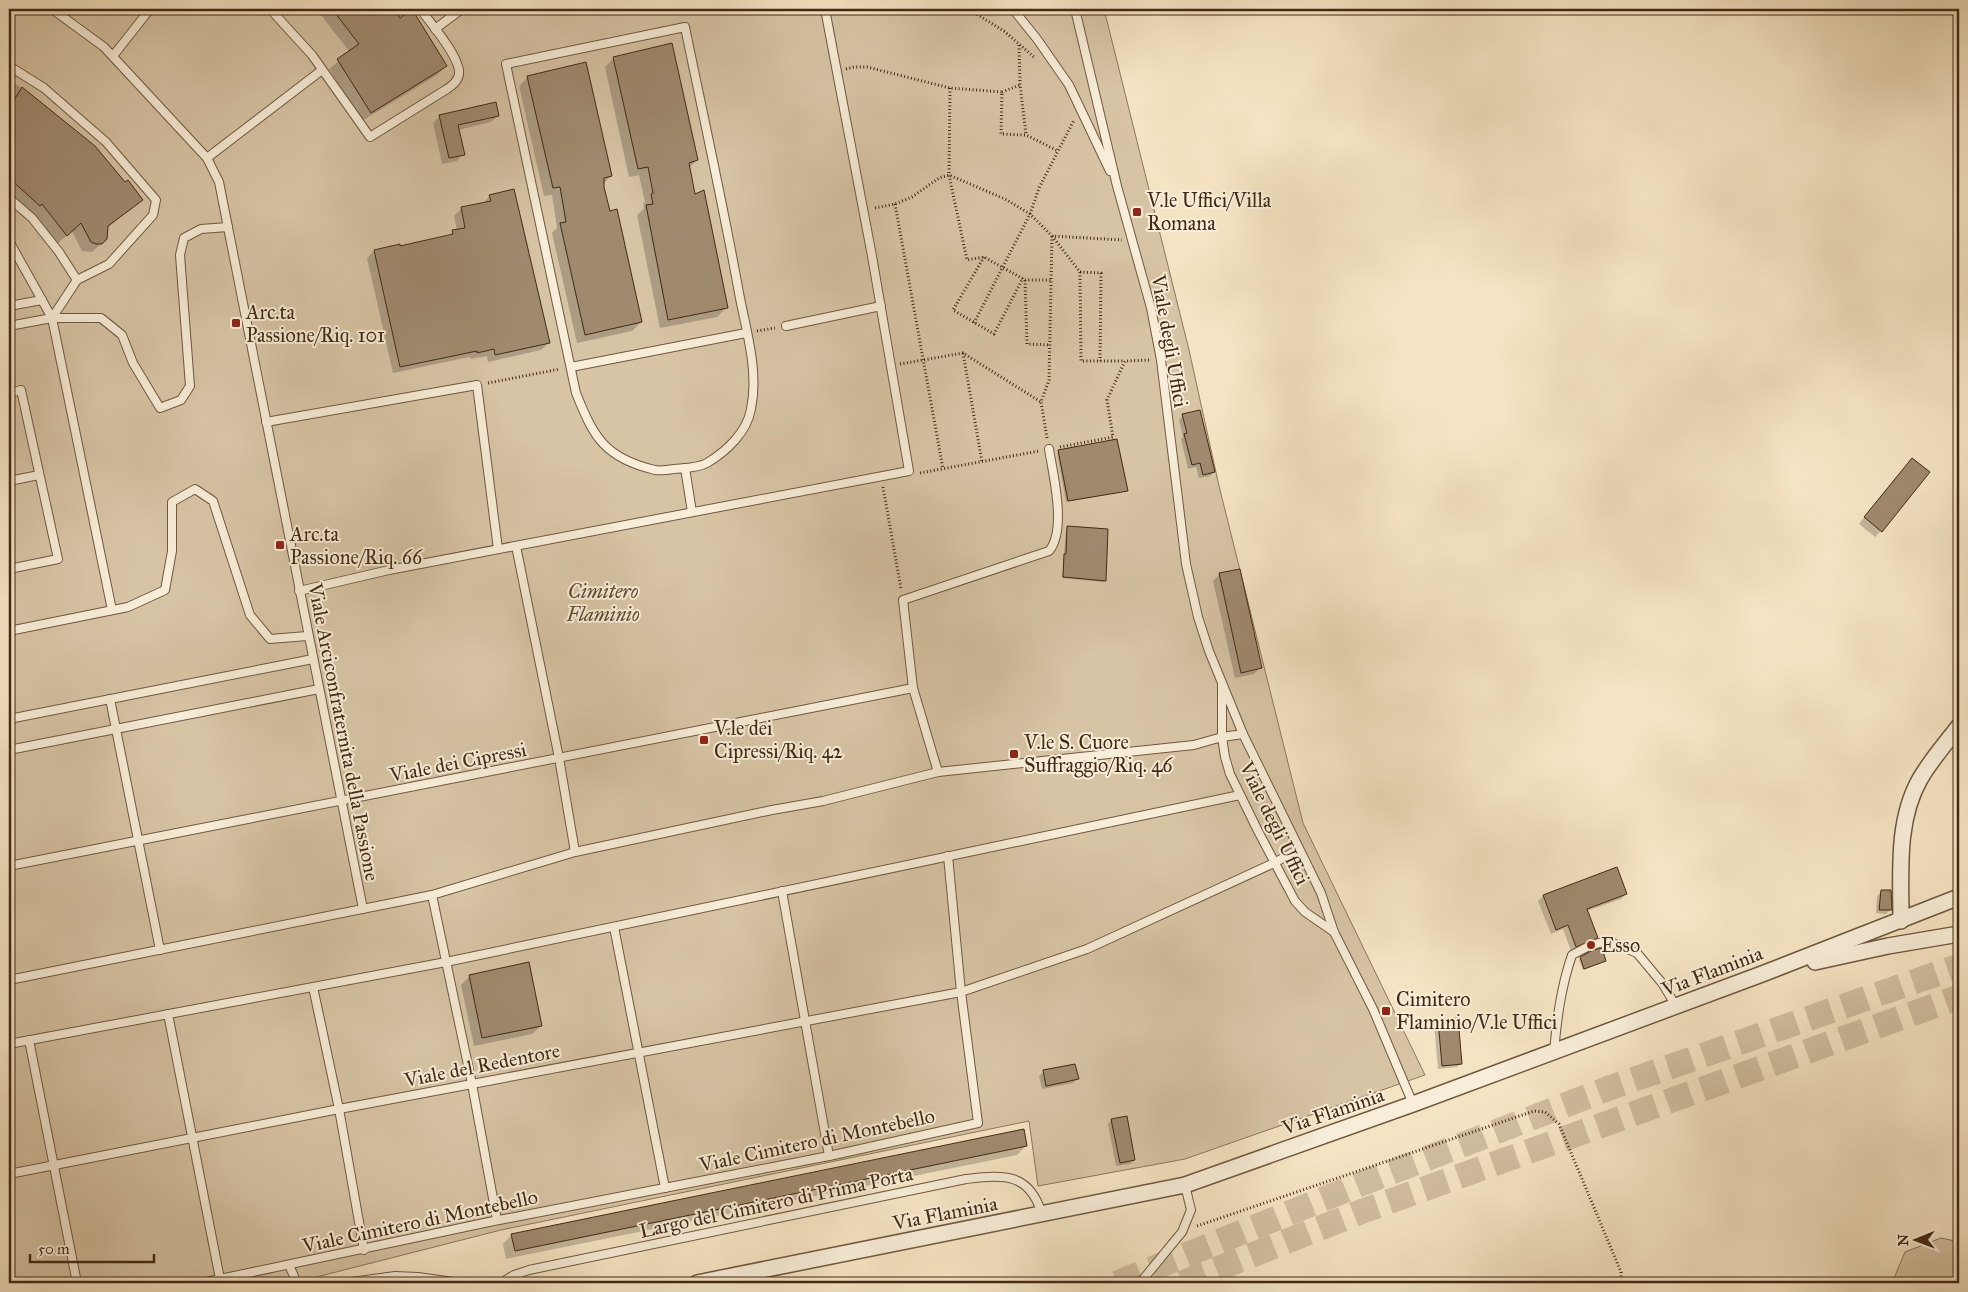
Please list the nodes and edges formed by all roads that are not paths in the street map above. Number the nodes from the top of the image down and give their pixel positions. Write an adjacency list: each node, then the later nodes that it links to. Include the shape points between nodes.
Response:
1 (52, 9): 10 (lane, Viale Arciconfraternita della Passione)
2 (150, 9): 10 (lane)
3 (270, 9): 12 (lane)
4 (420, 9): 9 (lane)
5 (462, 9): 9 (lane)
6 (826, 9): 21 (lane)
7 (1012, 9): 14 (lane, via 1053,60 1080,106)
8 (1076, 9): 14 (lane, Viale degli Uffici)
9 (435, 29): 12 (lane, via 458,64 455,83 370,137)
10 (113, 56): 13 (lane, Viale Arciconfraternita della Passione)
11 (9, 66): 18 (lane, via 44,88 106,142 156,200 153,215 109,264)
12 (322, 70): 13 (lane)
13 (207, 158): 16 (lane, Viale Arciconfraternita della Passione, via 219,182)
14 (1117, 186): 42 (lane, Viale degli Uffici, via 1151,308 1161,360 1191,592)
15 (9, 198): 18 (lane, via 32,218)
16 (228, 227): 22 (lane, via 201,229 184,238 180,255 190,386 181,400 160,408 133,363 122,335 101,318); 28 (lane, Viale Arciconfraternita della Passione)
17 (9, 241): 19 (lane)
18 (77, 280): 22 (lane)
19 (42, 300): 20 (lane); 22 (lane)
20 (9, 306)
21 (881, 306): 24 (lane); 33 (lane, via 909,471)
22 (52, 318): 23 (lane); 38 (lane)
23 (9, 326)
24 (786, 326)
25 (746, 333): 26 (lane); 26 (lane, via 685,27 506,64); 30 (lane, via 754,376 751,410 744,430 706,463)
26 (571, 366): 30 (lane, via 576,393 589,426 608,450 632,463 658,471)
27 (9, 393): 31 (lane, via 21,390)
28 (266, 422): 35 (lane, via 478,385); 37 (lane, Viale Arciconfraternita della Passione)
29 (1049, 449): 43 (lane, via 1057,519 1055,542 1049,551 903,600)
30 (685, 468): 33 (lane)
31 (39, 475): 32 (lane); 36 (lane, via 58,559)
32 (9, 481)
33 (692, 512): 34 (lane)
34 (516, 546): 35 (lane); 52 (lane)
35 (498, 549): 37 (lane)
36 (9, 569)
37 (299, 591): 40 (lane, Viale Arciconfraternita della Passione)
38 (112, 610): 39 (lane); 40 (lane, via 128,607 165,590 172,551 172,502 195,489 214,501 250,615 270,639)
39 (9, 631)
40 (307, 636): 41 (lane, Viale Arciconfraternita della Passione)
41 (313, 659): 44 (lane, Viale Arciconfraternita della Passione); 45 (lane)
42 (1222, 681): 49 (lane, Viale degli Uffici); 50 (lane, Viale degli Uffici)
43 (913, 688): 52 (lane, Viale dei Cipressi); 53 (lane)
44 (319, 689): 48 (lane); 55 (lane, Viale Arciconfraternita della Passione)
45 (110, 699): 46 (lane); 48 (lane)
46 (9, 719)
47 (1959, 726): 66 (street, via 1925,772 1912,797 1902,841)
48 (116, 729): 51 (lane); 56 (lane)
49 (1244, 734): 50 (lane); 57 (lane, Viale degli Uffici)
50 (1222, 737): 53 (lane, via 1194,745); 54 (lane, Viale degli Uffici, via 1227,763)
51 (9, 750)
52 (559, 758): 55 (lane, Viale dei Cipressi); 58 (lane)
53 (938, 772): 58 (lane, via 823,801)
54 (1240, 795): 59 (lane); 60 (lane, Viale degli Uffici)
55 (341, 802): 56 (lane, Viale dei Cipressi); 65 (lane, Viale Arciconfraternita della Passione)
56 (138, 841): 61 (lane, Viale dei Cipressi); 70 (lane)
57 (1299, 849): 60 (lane); 68 (lane, Viale degli Uffici, via 1321,893)
58 (576, 852): 63 (lane)
59 (948, 856): 62 (lane); 75 (lane)
60 (1274, 863): 68 (lane, Viale degli Uffici, via 1299,906); 75 (lane, via 1087,949)
61 (9, 866)
62 (782, 891): 67 (lane); 78 (lane)
63 (432, 895): 65 (lane); 71 (lane)
64 (1959, 897): 66 (street, Via Flaminia)
65 (363, 909): 70 (lane)
66 (1901, 921): 72 (street, Via Flaminia)
67 (614, 927): 71 (lane); 81 (lane)
68 (1334, 932): 84 (lane, Viale degli Uffici, via 1377,1016)
69 (1959, 934): 72 (street)
70 (160, 950): 73 (lane)
71 (446, 962): 74 (lane); 83 (lane)
72 (1762, 974): 76 (street, Via Flaminia)
73 (9, 980)
74 (313, 987): 77 (lane); 85 (lane)
75 (961, 992): 78 (lane, Viale del Redentore); 87 (lane, Viale Cimitero di Montebello, via 978,1123)
76 (1676, 1006): 82 (street, Via Flaminia); 82 (lane, via 1637,953 1608,941 1591,944 1572,955 1562,983)
77 (168, 1014): 79 (lane); 86 (lane)
78 (805, 1020): 81 (lane, Viale del Redentore); 87 (lane)
79 (29, 1040): 80 (lane); 88 (lane)
80 (9, 1044)
81 (638, 1052): 83 (lane, Viale del Redentore); 91 (lane)
82 (1554, 1052): 84 (street, Via Flaminia)
83 (472, 1084): 85 (lane, Viale del Redentore); 93 (lane)
84 (1413, 1104): 90 (street, Via Flaminia)
85 (339, 1109): 86 (lane, Viale del Redentore); 94 (lane)
86 (192, 1138): 88 (lane, Viale del Redentore); 96 (lane)
87 (829, 1156): 91 (lane, Viale Cimitero di Montebello)
88 (54, 1165): 89 (lane, Viale del Redentore); 97 (lane)
89 (9, 1174)
90 (1184, 1185): 92 (street, Via Flaminia); 103 (lane, via 1191,1210 1182,1232)
91 (665, 1188): 93 (lane, Viale Cimitero di Montebello)
92 (1042, 1214): 101 (lane, Largo del Cimitero di Prima Porta, via 1038,1199 1016,1180 992,1176 966,1179 529,1270); 102 (street, Via Flaminia)
93 (497, 1220): 94 (lane, Viale Cimitero di Montebello)
94 (364, 1250): 95 (lane, Viale Cimitero di Montebello)
95 (289, 1265): 96 (lane, Viale Cimitero di Montebello); 99 (lane)
96 (220, 1279): 98 (lane, Viale Cimitero di Montebello)
97 (77, 1283)
98 (201, 1283)
99 (298, 1283)
100 (344, 1283): 101 (lane, via 396,1276 460,1283)
101 (501, 1283)
102 (697, 1283)
103 (1140, 1283)

